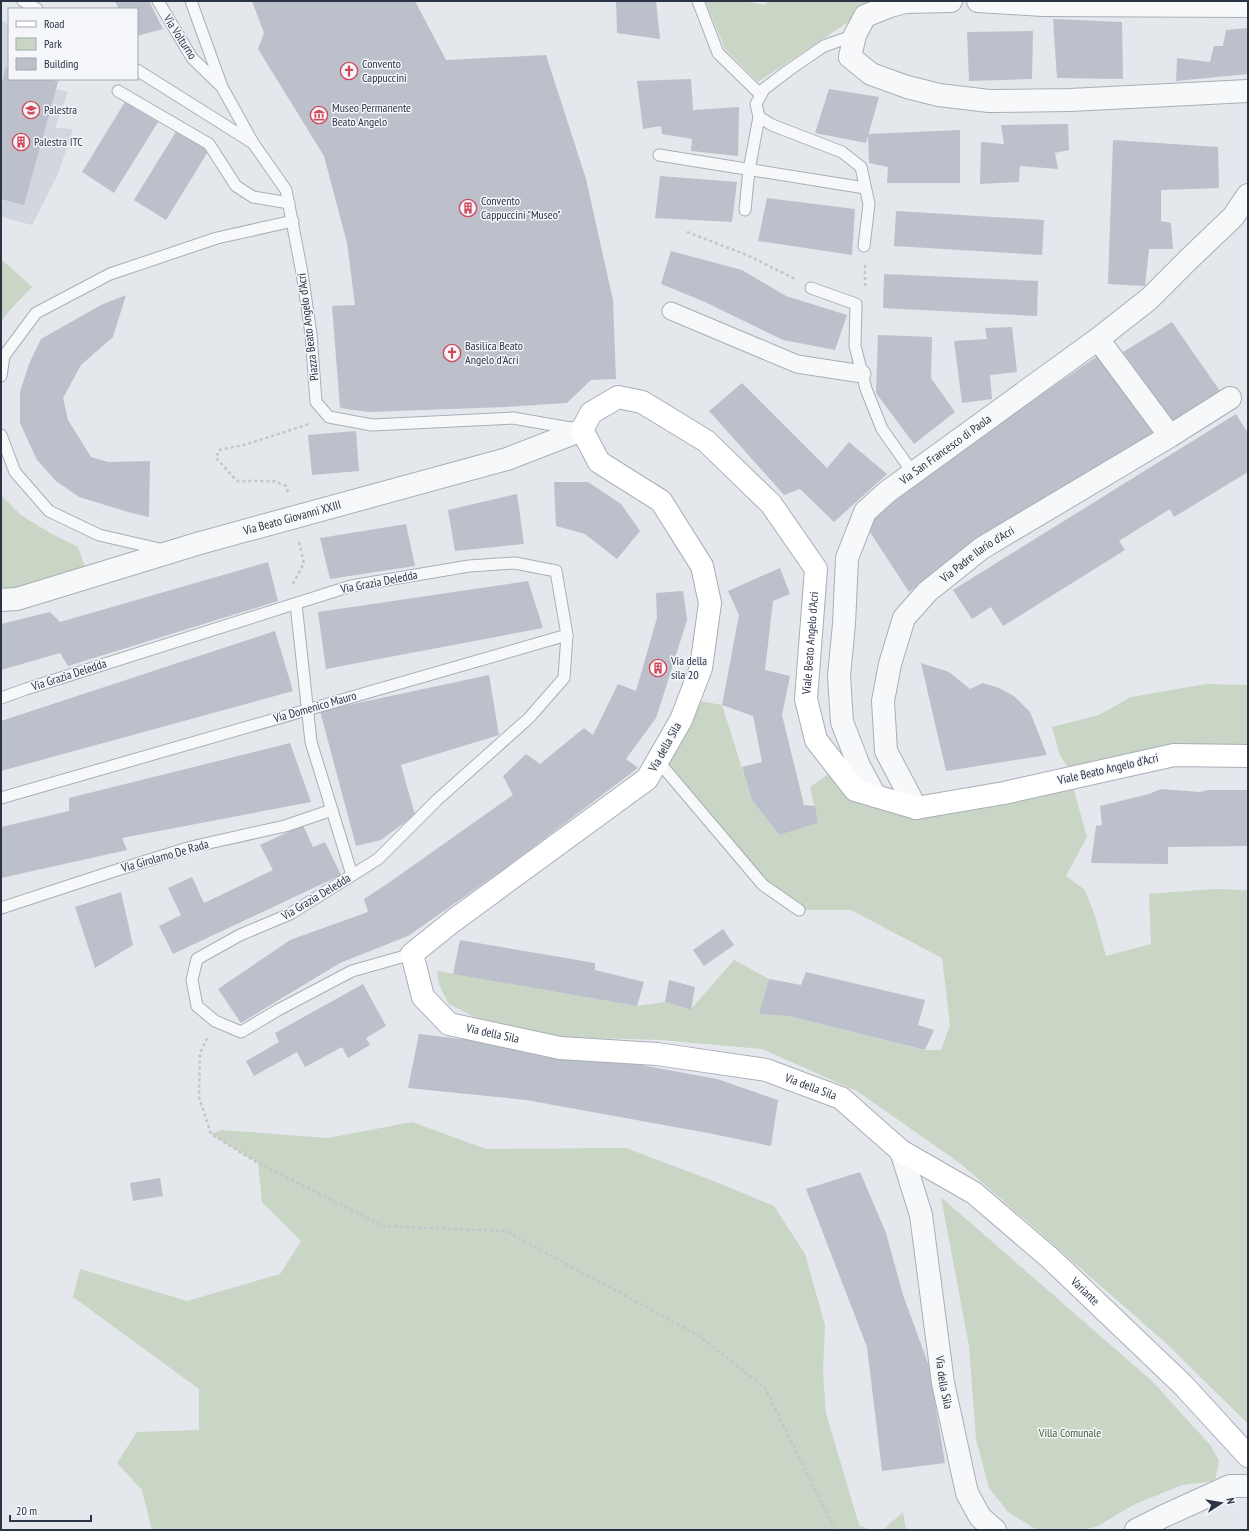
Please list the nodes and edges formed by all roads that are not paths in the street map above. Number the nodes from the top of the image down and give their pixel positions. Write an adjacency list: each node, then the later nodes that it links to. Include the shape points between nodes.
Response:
1 (23, 1): 9 (lane)
2 (158, 1): 12 (lane, Via Volturno, via 192,58)
3 (191, 1): 12 (lane, Piazza Beato Angelo d'Acri)
4 (698, 1): 15 (lane, via 718,53)
5 (951, 1): 7 (street)
6 (978, 1): 8 (street, via 1043,5)
7 (890, 4): 10 (street, via 865,16)
8 (1248, 6)
9 (35, 8)
10 (855, 35): 14 (street, via 850,57 871,74 939,95 989,101 1070,100); 15 (lane, via 824,46 789,70)
11 (138, 71): 17 (lane)
12 (222, 87): 17 (lane, Piazza Beato Angelo d'Acri)
13 (118, 91): 22 (lane, via 210,144 236,186 253,197)
14 (1248, 91)
15 (761, 95): 16 (lane, via 756,104)
16 (759, 117): 19 (lane); 20 (lane, via 772,125 842,152 861,167)
17 (254, 144): 22 (lane, Piazza Beato Angelo d'Acri, via 286,190)
18 (659, 155): 19 (lane)
19 (749, 170): 20 (lane); 23 (lane)
20 (865, 188): 25 (lane, via 869,204)
21 (1248, 195): 28 (street, Via San Francesco di Paola, via 1232,217 1149,299)
22 (289, 203): 24 (lane, Piazza Beato Angelo d'Acri)
23 (745, 210)
24 (293, 221): 30 (lane, via 217,238 110,274 36,313 4,356); 32 (lane, Piazza Beato Angelo d'Acri, via 311,334 316,402 329,418 372,425 513,418)
25 (864, 246)
26 (811, 288): 29 (lane, via 856,304 855,346)
27 (671, 311): 29 (street, via 797,364)
28 (1098, 339): 34 (street); 35 (street, Via San Francesco di Paola)
29 (862, 374): 35 (lane, via 882,429)
30 (1, 376)
31 (1230, 398): 34 (street, Via Padre Ilario d'Acri)
32 (582, 430): 36 (street, Via Beato Giovanni XXIII, via 507,459); 43 (main road, Via della Sila, via 599,462 661,502 702,566 710,603 701,668 680,720); 44 (main road, Viale Beato Angelo d'Acri, via 591,413 618,397 642,402 706,441 771,504 816,569 806,699 816,740 855,790)
33 (1, 435): 36 (lane, via 15,472 49,510 100,535)
34 (1170, 436): 46 (street, Via Padre Ilario d'Acri, via 982,548 927,592 904,618 890,664 883,701 886,751)
35 (913, 473): 44 (street, Via San Francesco di Paola, via 865,512 847,558 839,676 842,722)
36 (170, 552): 37 (street, Via Beato Giovanni XXIII, via 17,599)
37 (1, 600)
38 (301, 602): 39 (lane, Via Grazia Deledda, via 351,586 469,566 515,563 556,571); 40 (lane, Via Grazia Deledda); 41 (lane)
39 (567, 635): 41 (lane, Via Domenico Mauro); 48 (lane, Via Grazia Deledda, via 564,678 529,718 437,800 378,859)
40 (1, 698)
41 (308, 710): 45 (lane, Via Domenico Mauro); 47 (lane, via 311,742)
42 (1248, 756): 46 (main road, Viale Beato Angelo d'Acri, via 1174,754 1004,793)
43 (658, 760): 50 (lane, via 763,885); 51 (main road, Via della Sila, via 647,779)
44 (875, 796): 46 (main road, Viale Beato Angelo d'Acri)
45 (1, 798)
46 (916, 808)
47 (332, 810): 48 (lane); 49 (lane, Via Girolamo De Rada, via 285,826 191,847)
48 (352, 875): 51 (lane, Via Grazia Deledda, via 290,914 240,935 197,959 192,980 197,1006 215,1021 241,1032 352,971)
49 (1, 908)
50 (800, 910)
51 (412, 954): 52 (main road, Via della Sila, via 423,997 449,1024 560,1048 657,1054 766,1070 841,1098)
52 (901, 1151): 53 (main road, Variante, via 974,1193 1050,1258 1183,1385); 55 (street, Via della Sila, via 921,1215 943,1383 967,1493 980,1517)
53 (1248, 1456)
54 (1248, 1486): 56 (street, via 1230,1486)
55 (995, 1530)
56 (1136, 1530)

